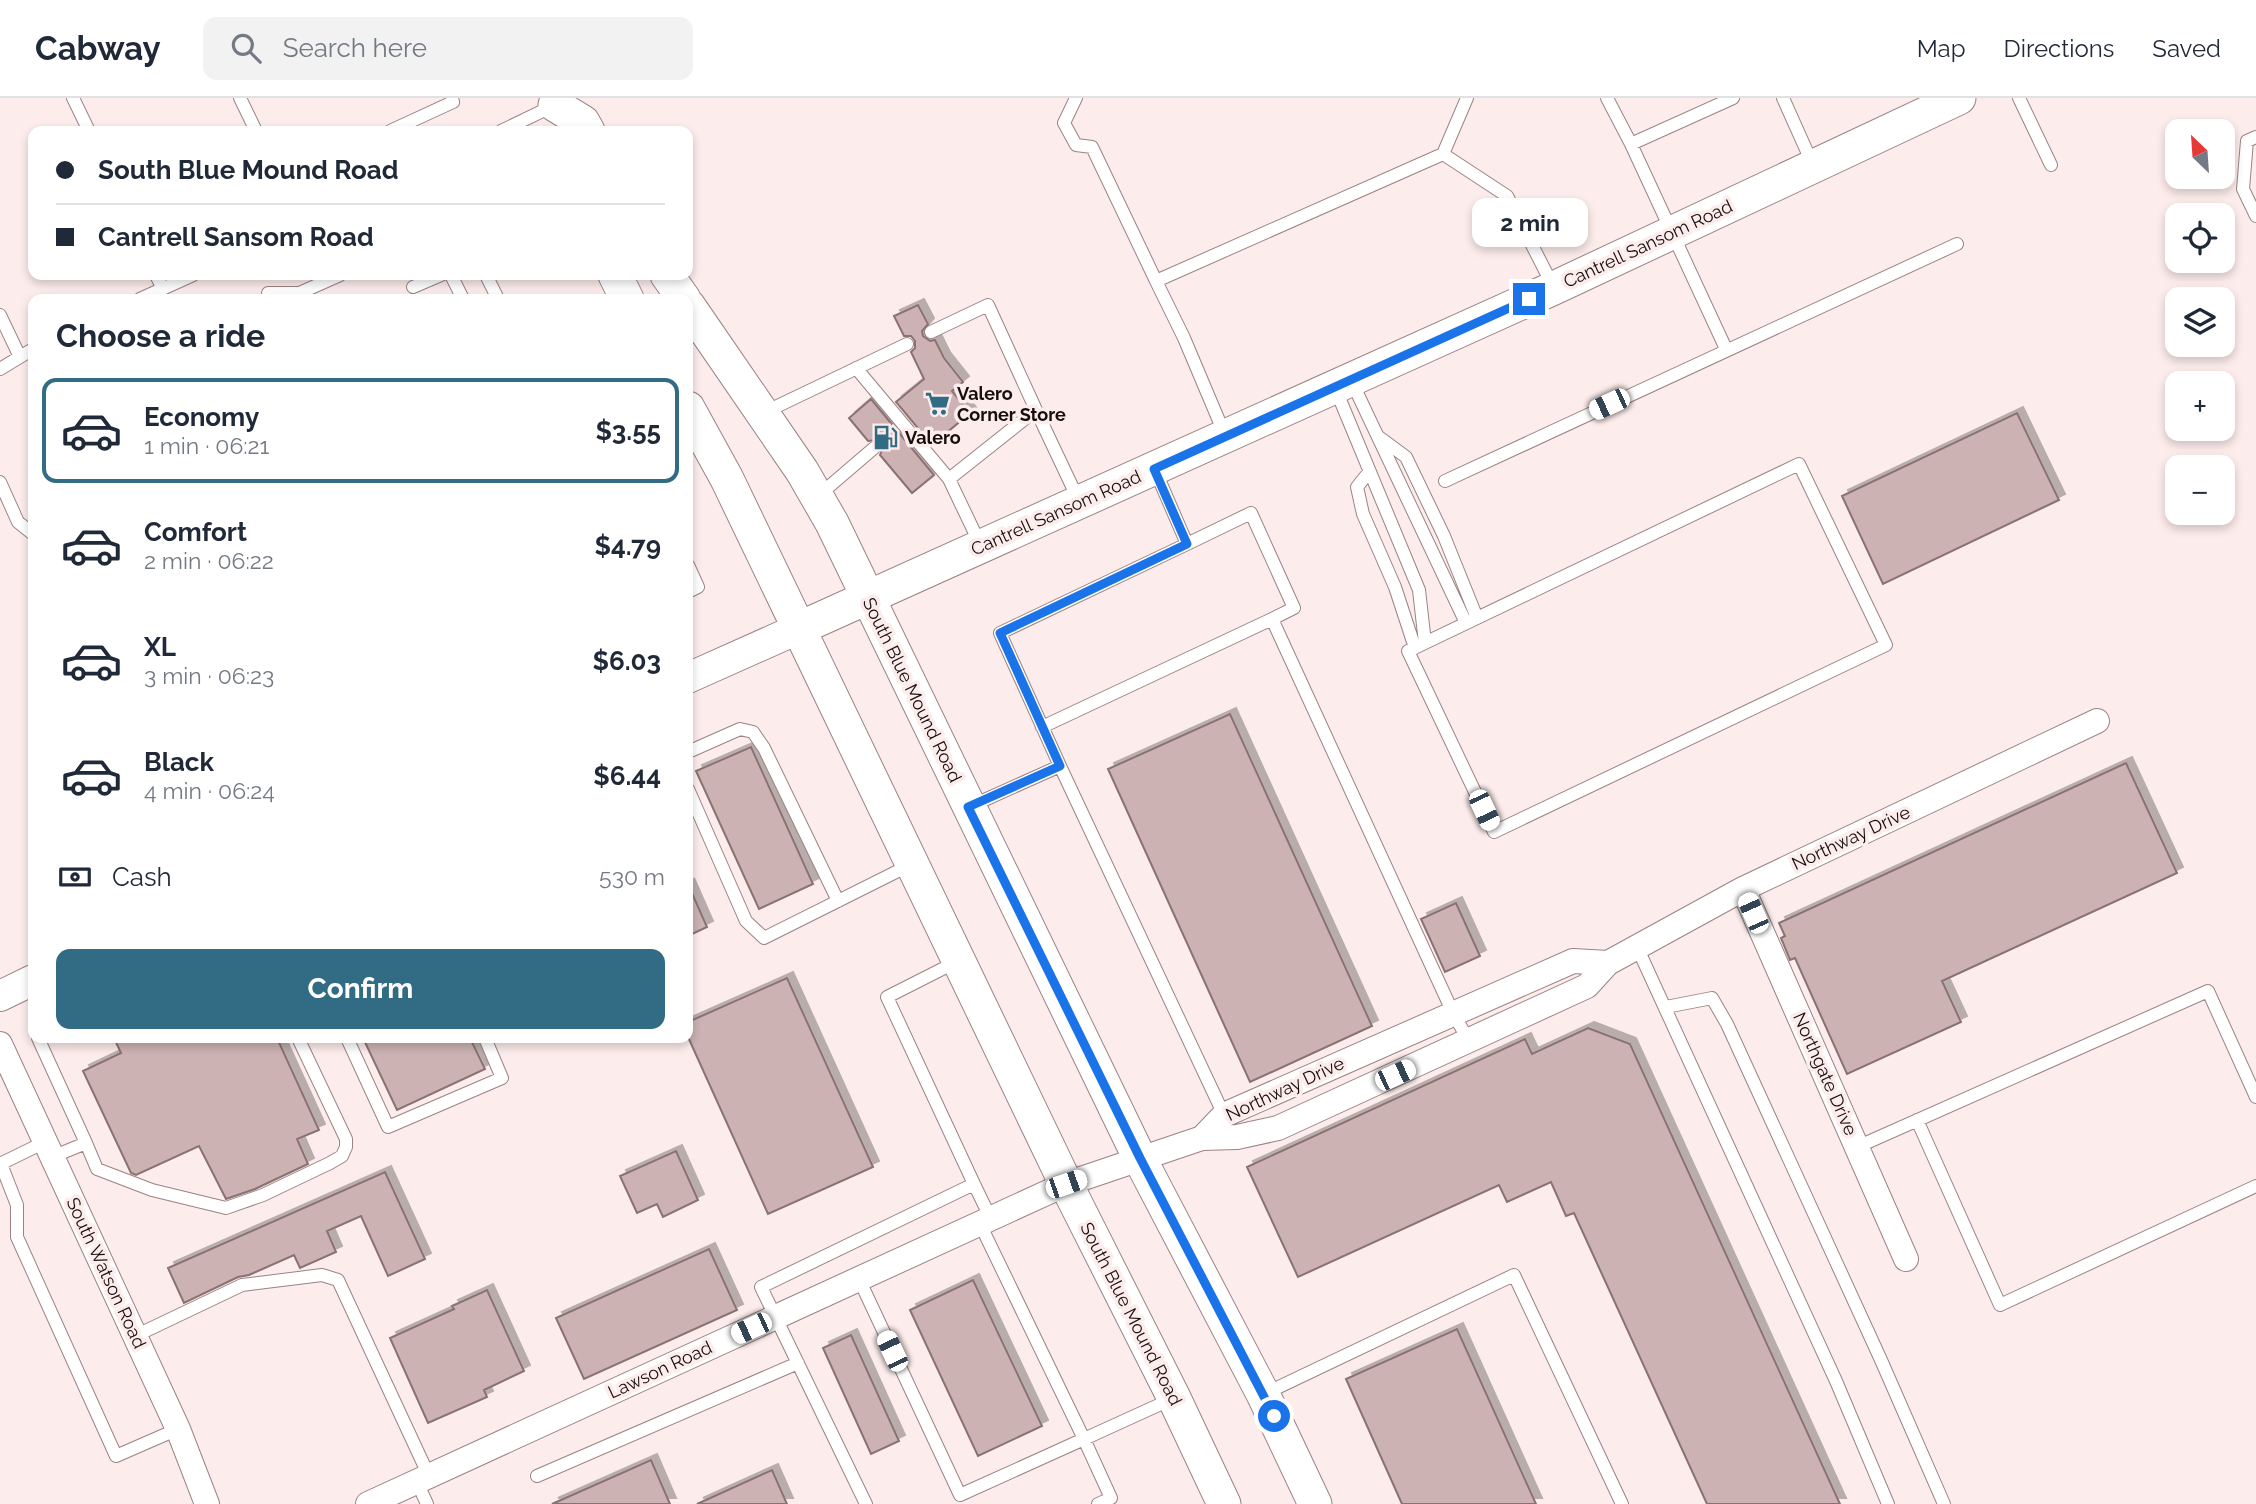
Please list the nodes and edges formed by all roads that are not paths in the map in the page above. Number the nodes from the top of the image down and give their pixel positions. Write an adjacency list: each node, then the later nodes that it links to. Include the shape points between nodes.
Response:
1 (74, 98): 12 (lane)
2 (240, 98): 13 (lane)
3 (452, 98): 14 (lane, via 453,102)
4 (1076, 98): 29 (lane, via 1065,123 1076,145 1092,147)
5 (1467, 98): 19 (lane)
6 (1607, 98): 18 (lane)
7 (1733, 98): 18 (lane)
8 (1783, 98): 21 (lane)
9 (1959, 98): 21 (main road, Cantrell Sansom Road)
10 (2019, 98): 20 (lane)
11 (553, 111): 15 (lane); 16 (main road)
12 (87, 126)
13 (254, 126)
14 (401, 126)
15 (514, 126)
16 (585, 126)
17 (2256, 137): 22 (lane, via 2247,141 2243,189)
18 (1631, 144): 23 (lane)
19 (1443, 154): 29 (lane); 31 (lane, via 1507,196)
20 (2051, 165)
21 (1814, 168): 23 (main road, Cantrell Sansom Road)
22 (2256, 216)
23 (1672, 233): 31 (main road, Cantrell Sansom Road); 41 (lane)
24 (1957, 244): 41 (lane)
25 (158, 280): 32 (lane)
26 (182, 280): 32 (lane)
27 (330, 280): 36 (lane)
28 (430, 280): 30 (lane)
29 (1156, 281): 50 (lane)
30 (413, 288)
31 (1554, 288): 46 (main road, Cantrell Sansom Road)
32 (163, 289): 34 (lane)
33 (268, 293): 35 (lane)
34 (152, 294)
35 (278, 294)
36 (302, 294)
37 (693, 312): 48 (main road, South Blue Mound Road)
38 (0, 315): 43 (lane)
39 (931, 332): 47 (lane, via 988,304)
40 (907, 344): 44 (lane)
41 (1726, 349): 55 (lane)
42 (28, 351): 43 (lane)
43 (19, 355): 45 (lane)
44 (856, 368): 48 (lane); 54 (lane, via 899,426)
45 (0, 369)
46 (1343, 382): 50 (main road, Cantrell Sansom Road); 53 (lane); 66 (lane, via 1376,435)
47 (1036, 410): 54 (lane); 58 (lane)
48 (763, 413): 57 (main road, South Blue Mound Road)
49 (693, 417): 67 (main road, South Blue Mound Road)
50 (1225, 435): 52 (main road, Cantrell Sansom Road)
51 (874, 448): 57 (lane)
52 (1154, 469): 58 (main road, Cantrell Sansom Road); 60 (lane)
53 (1369, 472): 68 (lane, via 1419,590); 68 (lane, via 1357,487 1363,514)
54 (949, 479): 61 (lane)
55 (1445, 481)
56 (0, 482): 59 (lane, via 18,522)
57 (817, 497): 64 (main road, South Blue Mound Road)
58 (1079, 503): 61 (main road, Cantrell Sansom Road)
59 (28, 530)
60 (1187, 544): 65 (lane, via 1251,513 1294,608); 71 (lane, via 1000,633)
61 (981, 547): 64 (main road, Cantrell Sansom Road)
62 (693, 576): 63 (lane, via 698,587)
63 (693, 590)
64 (867, 597): 67 (main road, Cantrell Sansom Road); 75 (main road, South Blue Mound Road)
65 (1272, 620): 71 (lane); 85 (lane)
66 (1472, 620): 68 (lane); 68 (lane, via 1799,464 1886,645 1494,832 1408,651)
67 (800, 628): 69 (street); 76 (main road, South Blue Mound Road)
68 (1420, 645)
69 (693, 676)
70 (2097, 721): 77 (street, Northway Drive)
71 (1042, 727): 73 (lane)
72 (693, 750): 78 (lane, via 740,729 753,732)
73 (1060, 766): 75 (lane); 93 (lane)
74 (693, 800): 78 (lane, via 746,921 764,938)
75 (968, 807): 99 (main road, South Blue Mound Road)
76 (912, 865): 78 (lane); 80 (main road, South Blue Mound Road)
77 (1743, 889): 79 (street, Northway Drive); 97 (street, Northgate Drive)
78 (838, 901)
79 (1637, 947): 81 (street, Northway Drive); 84 (lane)
80 (959, 961): 101 (lane, via 887,997); 102 (main road, South Blue Mound Road)
81 (1608, 963): 85 (street, Northway Drive, via 1573,961); 86 (street, Northway Drive, via 1587,986)
82 (28, 982): 83 (street)
83 (0, 996)
84 (1666, 1007): 124 (lane); 125 (lane, via 1712,998 1727,1024)
85 (1454, 1015): 86 (lane); 93 (street, Northway Drive)
86 (1469, 1041): 95 (street, Northway Drive, via 1278,1128 1237,1137)
87 (40, 1043): 96 (lane)
88 (300, 1043): 96 (lane, via 346,1147 342,1156 330,1163 262,1195 226,1208 152,1189 97,1169)
89 (349, 1043): 90 (lane, via 388,1128 502,1078)
90 (487, 1043)
91 (0, 1044): 98 (street, South Watson Road)
92 (2256, 1097): 94 (lane, via 2208,991)
93 (1224, 1115): 95 (street, Northway Drive)
94 (1917, 1120): 97 (lane); 103 (lane, via 2000,1305)
95 (1202, 1138): 99 (street, Northway Drive)
96 (86, 1143): 98 (lane)
97 (1857, 1147): 105 (street, Northgate Drive)
98 (49, 1150): 100 (lane); 108 (street, South Watson Road)
99 (1140, 1158): 102 (street, Northway Drive); 110 (main road, South Blue Mound Road)
100 (0, 1164): 112 (lane, via 17,1205 17,1237 116,1456)
101 (974, 1184): 104 (lane); 107 (lane, via 761,1287)
102 (1066, 1184): 104 (street, Lawson Road); 111 (main road, South Blue Mound Road)
103 (2256, 1186)
104 (985, 1221): 106 (street, Lawson Road); 113 (lane)
105 (1906, 1259)
106 (859, 1279): 107 (street, Lawson Road); 113 (lane, via 960,1495)
107 (776, 1317): 109 (lane); 115 (street, Lawson Road)
108 (135, 1336): 112 (street, South Watson Road); 115 (lane, via 242,1284 322,1275 338,1280)
109 (798, 1363): 114 (lane); 119 (lane)
110 (1263, 1394): 122 (main road, South Blue Mound Road); 123 (lane, via 1514,1275)
111 (1174, 1398): 113 (lane); 121 (main road, South Blue Mound Road)
112 (178, 1429): 117 (street, South Watson Road)
113 (1084, 1439): 116 (lane)
114 (537, 1476)
115 (424, 1487): 118 (street, Lawson Road)
116 (1113, 1501): 120 (lane)
117 (207, 1504)
118 (368, 1504)
119 (866, 1504)
120 (1098, 1504)
121 (1224, 1504)
122 (1315, 1504)
123 (1622, 1504)
124 (1888, 1504)
125 (1944, 1504)

